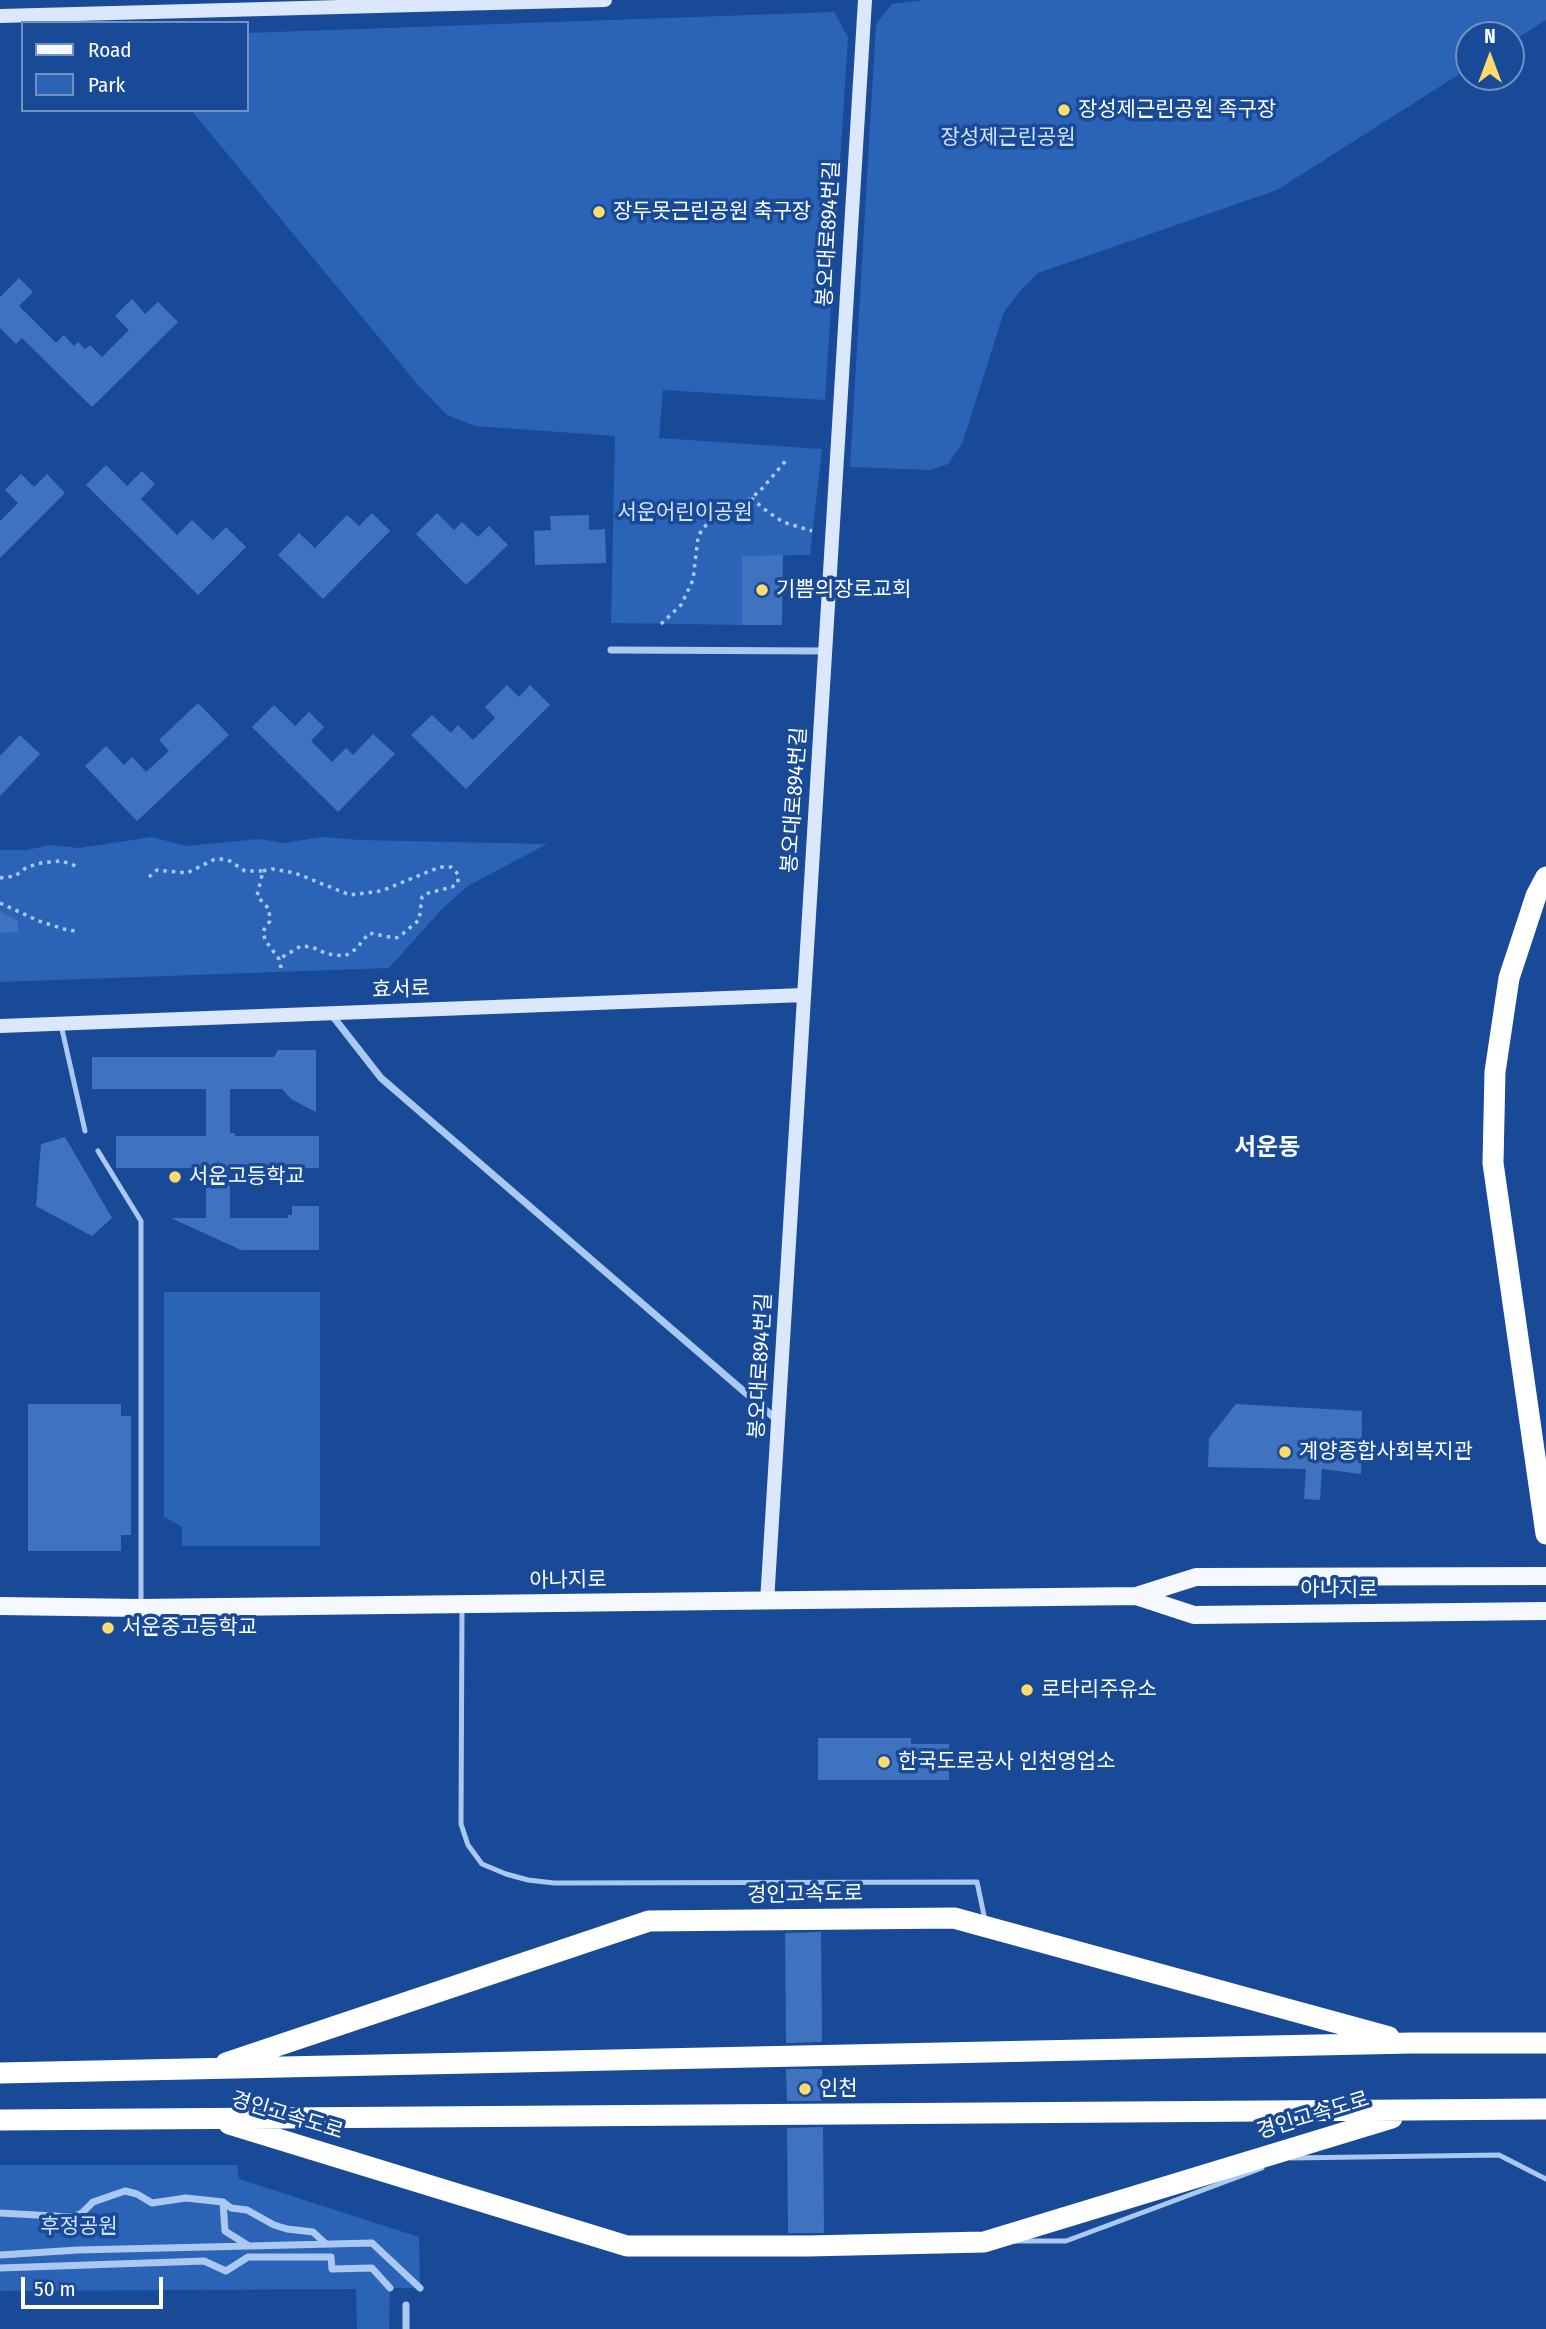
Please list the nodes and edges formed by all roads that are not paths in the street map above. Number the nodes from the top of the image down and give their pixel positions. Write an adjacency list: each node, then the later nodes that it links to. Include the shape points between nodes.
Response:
1 (365, 0): 4 (lane)
2 (605, 0): 4 (street)
3 (865, 0): 7 (street, 봉오대로894번길)
4 (319, 7): 5 (street)
5 (0, 15)
6 (611, 650): 7 (street)
7 (825, 651): 9 (street, 봉오대로894번길)
8 (1546, 877): 16 (highway, via 1508,978 1495,1072 1493,1163)
9 (804, 995): 10 (street, 효서로); 15 (street, 봉오대로894번길)
10 (331, 1013): 11 (street, 효서로); 15 (street, via 381,1077)
11 (61, 1024): 12 (street, 효서로); 13 (lane)
12 (0, 1026)
13 (85, 1131)
14 (98, 1151): 22 (lane, via 141,1221)
15 (778, 1421): 19 (street, 봉오대로894번길)
16 (1546, 1534)
17 (1546, 1576): 18 (main road, 아나지로, via 1196,1577)
18 (1136, 1596): 19 (main road, 아나지로); 23 (main road, 아나지로, via 1194,1615)
19 (767, 1602): 20 (main road, 아나지로)
20 (462, 1605): 22 (main road, 아나지로); 24 (lane, via 461,1824 468,1845 482,1864 528,1880 554,1883 977,1882)
21 (0, 1606): 22 (main road, 아나지로)
22 (141, 1608)
23 (1546, 1611)
24 (986, 1927): 25 (highway, 경인고속도로); 27 (highway, 경인고속도로, via 954,1918 649,1921)
25 (1412, 2043): 26 (highway, 경인고속도로); 27 (highway, 경인고속도로)
26 (1546, 2043)
27 (206, 2070): 28 (highway, 경인고속도로)
28 (0, 2073)
29 (1546, 2109): 30 (highway, 경인고속도로)
30 (1414, 2111): 31 (highway, 경인고속도로); 38 (highway, 경인고속도로)
31 (207, 2117): 32 (highway, 경인고속도로); 38 (highway, 경인고속도로, via 626,2246)
32 (0, 2120)
33 (1289, 2158): 35 (lane, via 1499,2155)
34 (1263, 2168): 38 (lane, via 1066,2241)
35 (1546, 2179)
36 (223, 2202): 37 (street, via 186,2198 152,2203 125,2191 93,2202 72,2217); 39 (street, via 274,2225 313,2232); 40 (street, via 225,2231)
37 (0, 2213)
38 (984, 2242)
39 (326, 2244): 40 (street); 44 (street, via 372,2243)
40 (249, 2246): 41 (street)
41 (0, 2255)
42 (0, 2268): 43 (street, via 204,2261 226,2271 248,2258 331,2257 332,2269 372,2268)
43 (390, 2288)
44 (420, 2288)
45 (406, 2305): 46 (street)
46 (406, 2329)

